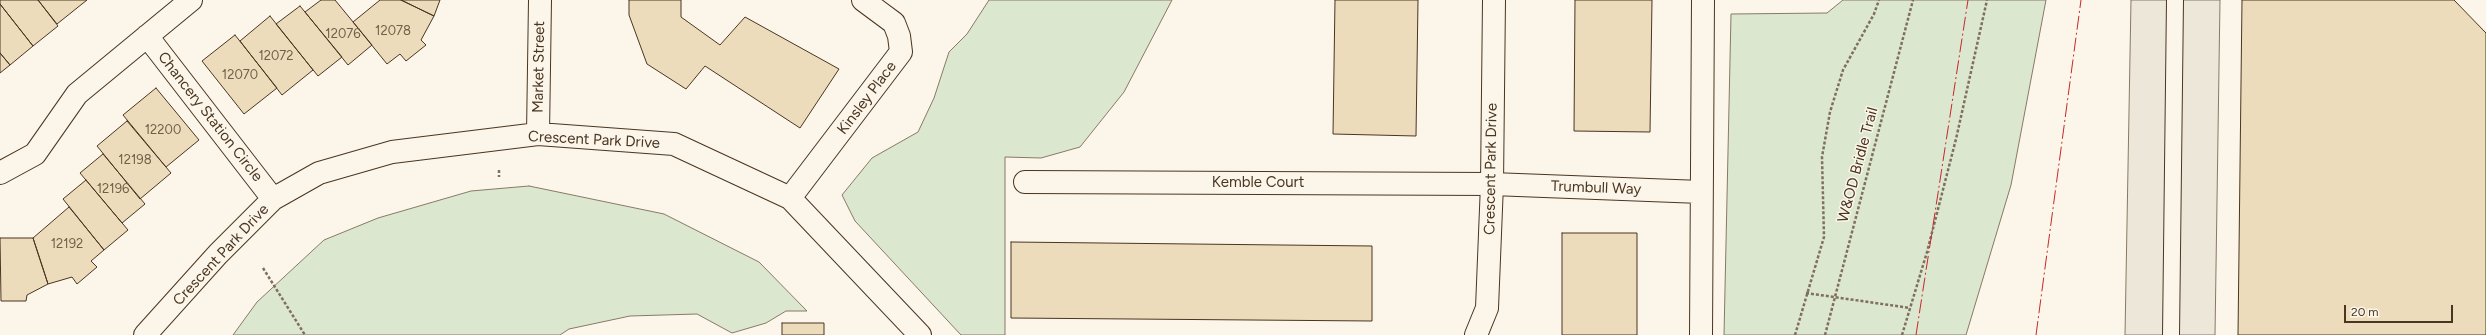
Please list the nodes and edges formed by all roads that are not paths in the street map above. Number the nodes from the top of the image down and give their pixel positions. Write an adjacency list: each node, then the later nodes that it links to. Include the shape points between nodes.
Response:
1 (191, 0): 7 (street)
2 (540, 0): 8 (street, Market Street)
3 (863, 0): 13 (street, Kinsley Place, via 894,23 901,52)
4 (1494, 0): 11 (street, Crescent Park Drive)
5 (1703, 0): 12 (street)
6 (2175, 0): 19 (lane)
7 (147, 36): 9 (street, via 77,94 35,154); 14 (street, Chancery Station Circle)
8 (538, 134): 13 (street, Crescent Park Drive, via 674,144); 14 (street, Crescent Park Drive, via 392,152 319,173)
9 (0, 173)
10 (1025, 182): 11 (street, Kemble Court)
11 (1492, 184): 12 (street, Trumbull Way); 17 (street, Crescent Park Drive, via 1487,308)
12 (1701, 192): 18 (street)
13 (790, 198): 16 (street, Crescent Park Drive)
14 (273, 199): 15 (street, Crescent Park Drive, via 218,254)
15 (145, 335)
16 (920, 335)
17 (1476, 335)
18 (1701, 335)
19 (2171, 335)

